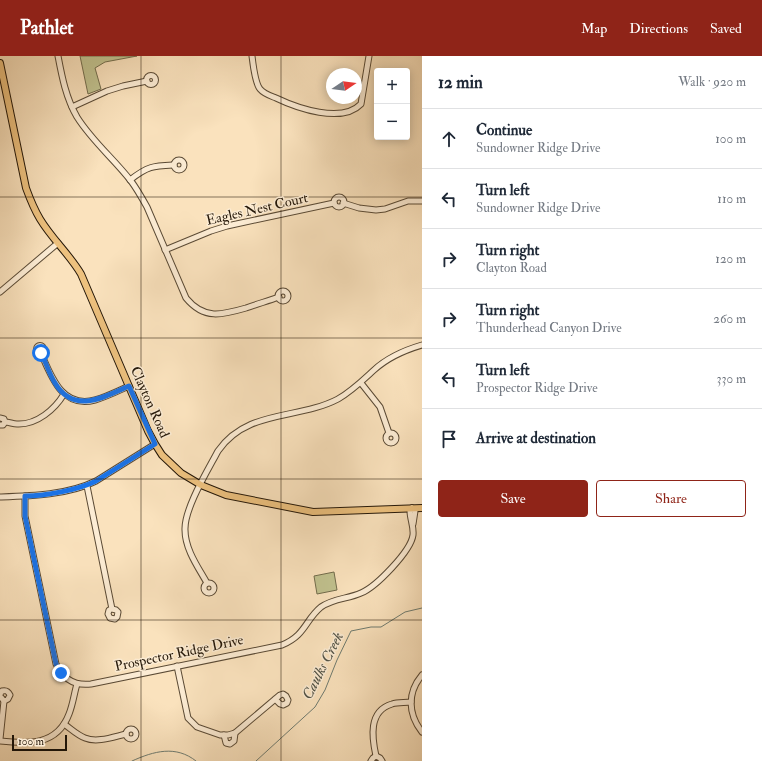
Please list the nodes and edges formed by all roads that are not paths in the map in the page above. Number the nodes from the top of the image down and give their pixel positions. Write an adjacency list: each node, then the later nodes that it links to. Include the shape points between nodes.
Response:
1 (58, 56): 6 (street)
2 (252, 56): 3 (street, via 258,87 264,93 314,112 330,113 354,110 361,104)
3 (369, 56)
4 (0, 63): 10 (main road, Clayton Road, via 28,195 37,214)
5 (146, 81): 6 (street, via 107,91)
6 (72, 107): 8 (street, via 83,127)
7 (174, 165): 8 (street, via 147,168)
8 (130, 180): 11 (street, via 147,207)
9 (422, 202): 11 (street, Eagles Nest Court, via 408,201 376,210 343,204 342,199 338,198 334,203 227,226)
10 (58, 243): 12 (street); 17 (main road, Clayton Road, via 82,274)
11 (165, 250): 13 (street, via 186,298 203,312 226,314)
12 (0, 292)
13 (279, 297)
14 (422, 345): 16 (street, via 385,362)
15 (41, 353): 18 (street, via 55,384)
16 (361, 383): 20 (street, via 380,406); 22 (street, via 343,396 313,409 263,420 240,429 218,451)
17 (129, 386): 18 (street, via 93,401 79,401); 21 (main road, Clayton Road)
18 (64, 394): 19 (street, via 53,409 34,420 18,424)
19 (2, 422)
20 (389, 433)
21 (155, 444): 22 (main road, Clayton Road, via 175,468); 23 (street)
22 (201, 485): 26 (main road, Clayton Road, via 226,495 313,512); 28 (street, via 188,511 185,530 193,560)
23 (87, 486): 24 (street); 29 (street)
24 (25, 496): 25 (street); 32 (street, via 25,516 56,664 65,677)
25 (0, 497)
26 (412, 508): 27 (main road, Clayton Road); 30 (street, Prospector Ridge Drive, via 410,518 413,535 407,549 370,588 321,608 299,635 282,645)
27 (422, 508)
28 (207, 583)
29 (112, 608)
30 (177, 666): 32 (street, Prospector Ridge Drive, via 91,684); 40 (street, via 186,713 191,721 201,729)
31 (422, 675): 35 (street, via 414,688)
32 (77, 684): 36 (street)
33 (1, 697): 41 (street)
34 (275, 699): 38 (street)
35 (411, 702): 37 (street, via 413,716); 42 (street, via 391,704 377,717 372,737)
36 (64, 724): 39 (street, via 90,739 99,740); 41 (street, via 53,735 38,742)
37 (422, 732)
38 (235, 733): 40 (street); 40 (street, via 230,744 226,743)
39 (126, 734)
40 (224, 735)
41 (0, 740)
42 (376, 756): 43 (street); 44 (street)
43 (371, 761)
44 (382, 761)

